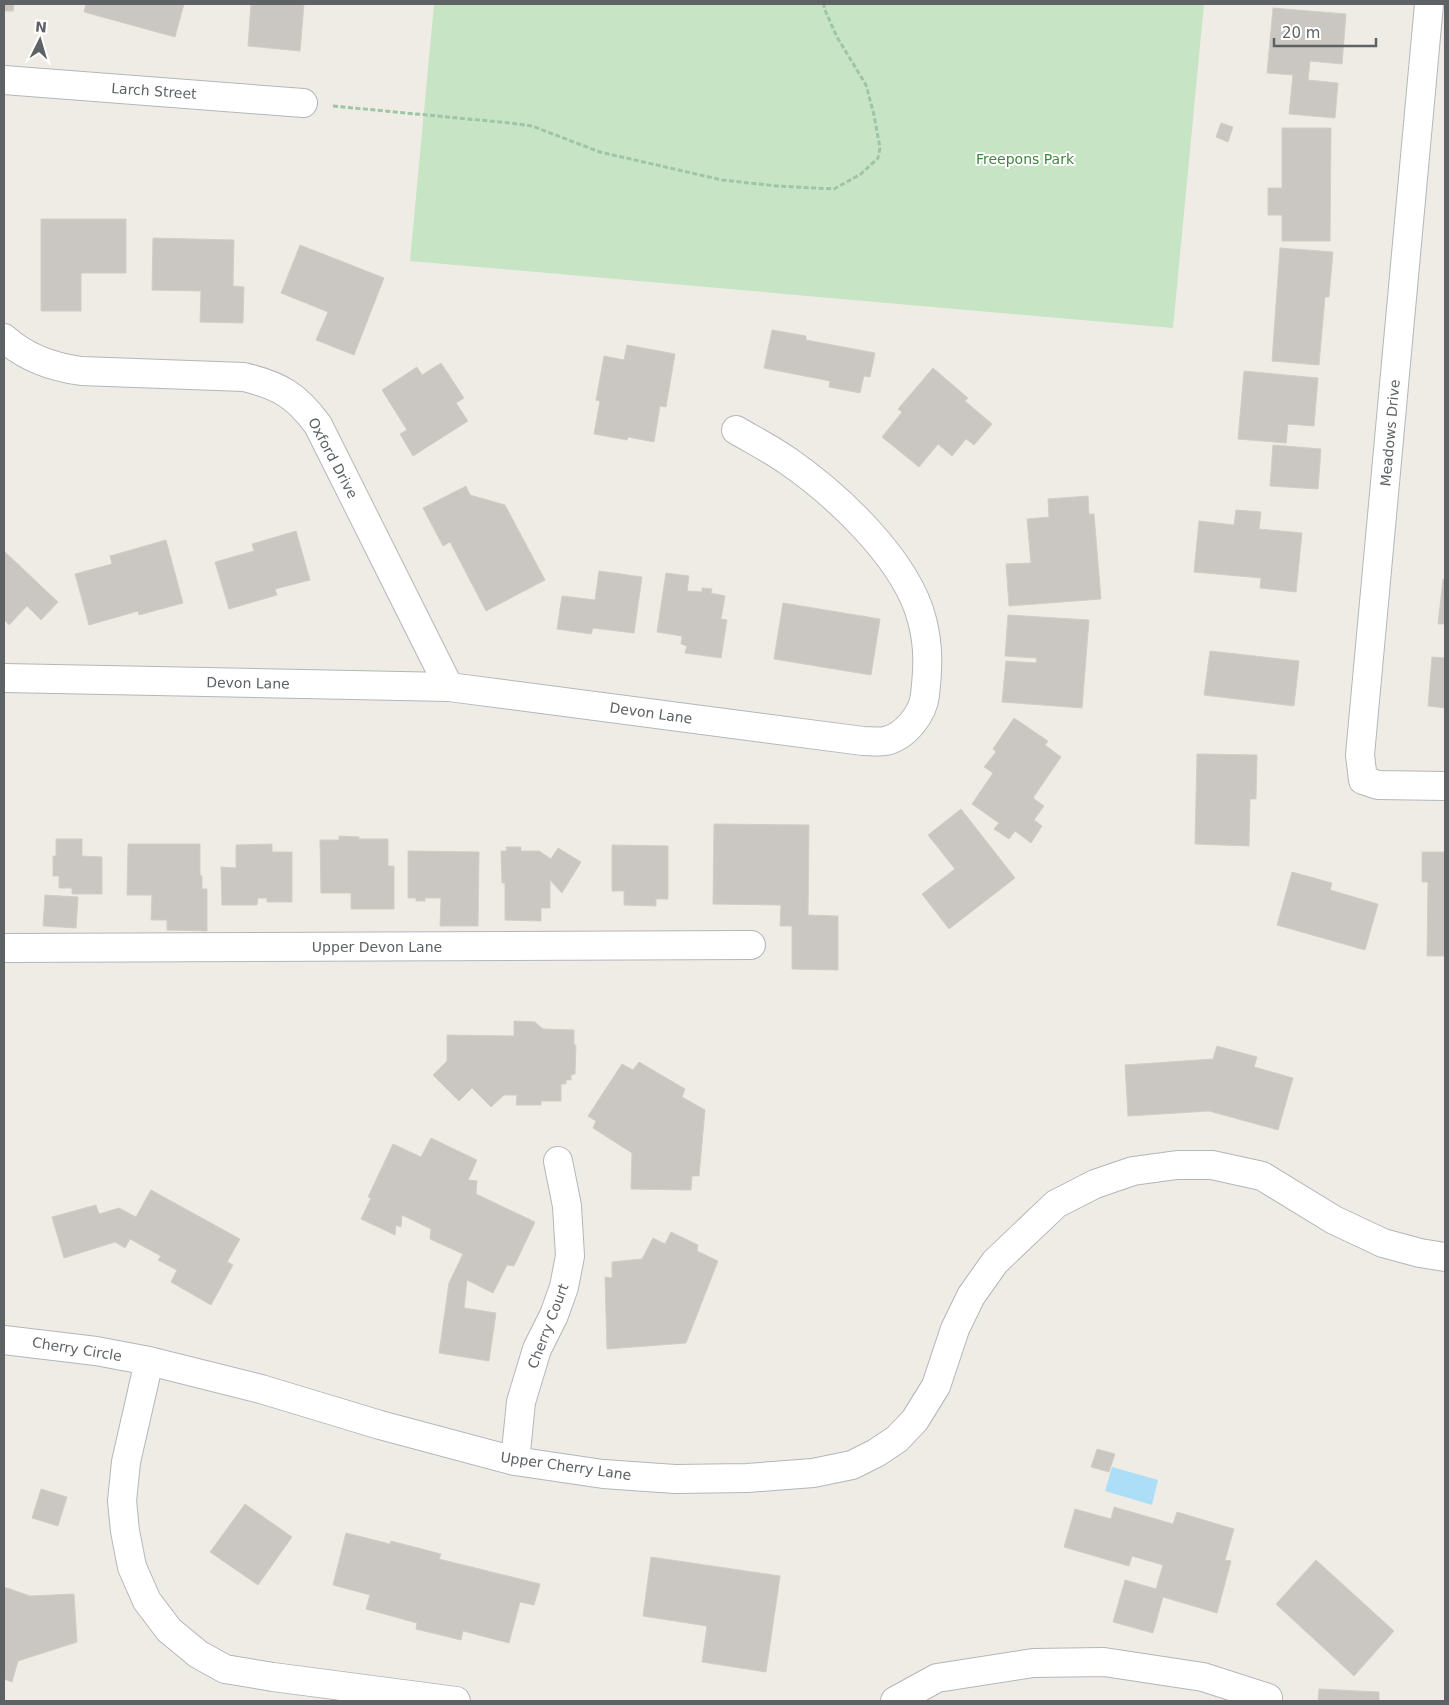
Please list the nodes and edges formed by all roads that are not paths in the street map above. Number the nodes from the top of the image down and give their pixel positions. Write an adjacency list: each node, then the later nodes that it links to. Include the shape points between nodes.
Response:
1 (1430, 4): 8 (street, Meadows Drive, via 1360,756 1363,780 1378,784)
2 (4, 80): 3 (street, Larch Street)
3 (303, 103)
4 (4, 338): 7 (street, Oxford Drive, via 21,352 58,368 244,377 269,384 291,396 318,425)
5 (736, 430): 7 (street, Devon Lane, via 787,460 830,494 874,539 906,580 922,619 928,663 924,700 909,729 886,741 863,741)
6 (4, 678): 7 (street, Devon Lane)
7 (449, 687)
8 (1445, 786)
9 (751, 945): 10 (street, Upper Devon Lane)
10 (4, 948)
11 (558, 1161): 15 (street, Cherry Court, via 567,1206 570,1256 564,1287 537,1349 521,1402)
12 (1445, 1257): 15 (street, Upper Cherry Lane, via 1383,1243 1334,1220 1262,1176 1212,1165 1177,1165 1133,1171 1095,1184 1056,1204 994,1262 971,1296 955,1329 936,1386 915,1420 897,1439 852,1465 813,1473 675,1479 603,1474)
13 (4, 1340): 14 (street, Cherry Circle)
14 (149, 1361): 15 (street, Upper Cherry Lane, via 261,1389); 17 (street, via 126,1462 122,1501 132,1567 147,1601 169,1630 198,1654 225,1669)
15 (515, 1461)
16 (1268, 1698): 18 (street, via 1203,1677 1086,1662 1033,1663 937,1678)
17 (456, 1701)
18 (895, 1701)

